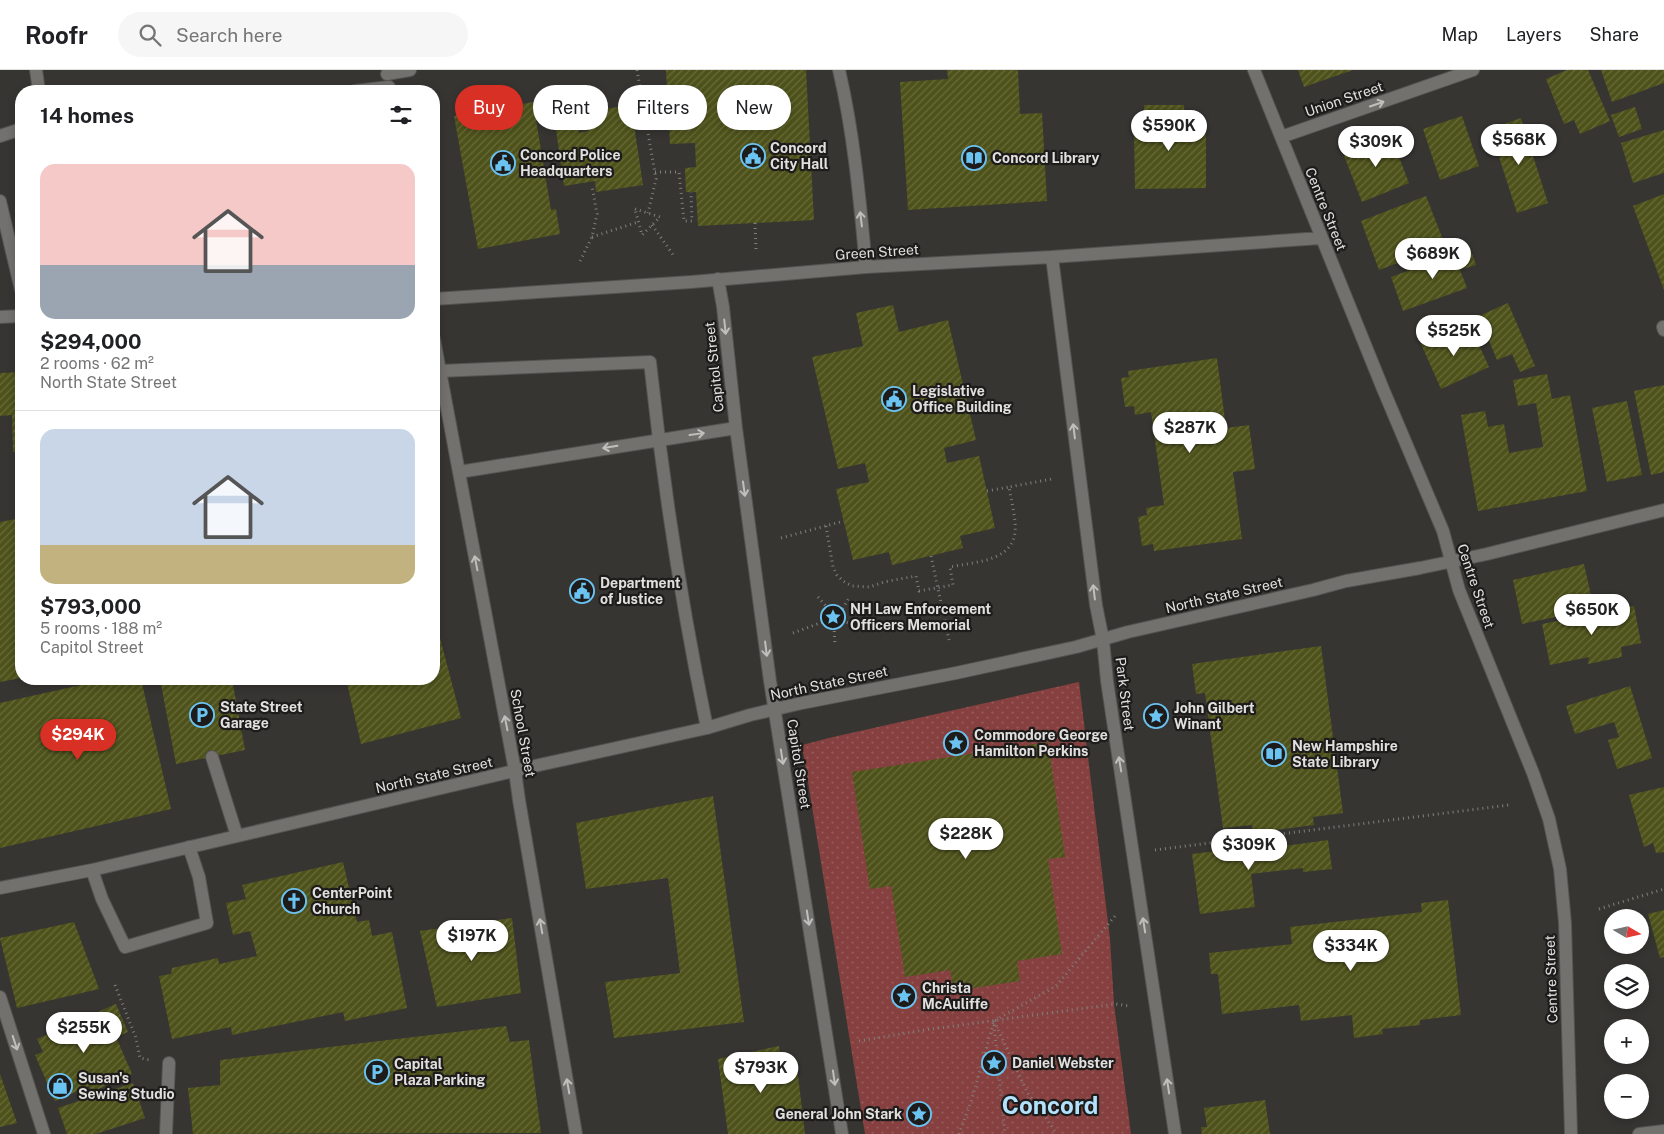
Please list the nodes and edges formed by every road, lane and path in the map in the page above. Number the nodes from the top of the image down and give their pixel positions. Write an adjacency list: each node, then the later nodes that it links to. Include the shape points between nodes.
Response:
1 (36, 70): 8 (street)
2 (410, 70): 7 (street)
3 (637, 70): 13 (path)
4 (838, 70): 28 (street, one-way to 4, via 854,158)
5 (1254, 70): 12 (street, Centre Street)
6 (1473, 70): 12 (street, Union Street, one-way to 6)
7 (386, 72): 9 (street)
8 (38, 85)
9 (388, 85)
10 (15, 131): 11 (street)
11 (0, 136)
12 (1281, 137): 22 (street, Centre Street)
13 (655, 172): 15 (path, via 680,172 684,221 692,221); 17 (path)
14 (592, 186): 21 (path, via 597,214)
15 (691, 192)
16 (0, 201): 27 (street)
17 (648, 213): 18 (path, via 635,209); 20 (path, via 660,217)
18 (638, 222): 20 (path, via 642,235); 21 (path)
19 (755, 223): 23 (path)
20 (652, 225): 24 (path)
21 (592, 237): 26 (path)
22 (1321, 238): 25 (street, Green Street); 45 (street, Centre Street, via 1443,531)
23 (756, 251)
24 (674, 256)
25 (1052, 257): 28 (street, Green Street); 57 (street, Park Street, one-way to 25)
26 (580, 261)
27 (15, 265)
28 (866, 267): 29 (street, Green Street)
29 (718, 279): 30 (street, Green Street); 34 (street, Capitol Street, one-way to 34)
30 (440, 299)
31 (15, 316): 32 (street)
32 (0, 317)
33 (440, 371): 35 (street, via 650,362); 36 (street, School Street)
34 (736, 428): 35 (street, one-way to 34); 59 (street, Capitol Street, one-way to 59)
35 (658, 440): 36 (street, one-way to 36); 60 (street, via 690,644)
36 (459, 472): 62 (street, School Street, one-way to 36)
37 (1052, 479): 38 (path)
38 (1008, 487): 39 (path); 46 (path, via 1015,522 1011,547 996,557 950,567 953,585)
39 (987, 491)
40 (1664, 510): 45 (street, North State Street)
41 (844, 521): 42 (path)
42 (826, 526): 43 (path); 46 (path, via 833,567 837,575 852,586 870,586 916,576 919,591)
43 (781, 538)
44 (931, 556): 46 (path)
45 (1450, 562): 57 (street, North State Street, via 1346,581); 87 (street, Centre Street, via 1533,773 1560,869 1565,923)
46 (938, 587): 56 (path)
47 (818, 596): 49 (path)
48 (850, 596): 50 (path)
49 (831, 612): 50 (path); 51 (path)
50 (840, 612): 52 (path)
51 (828, 620): 53 (path); 55 (path)
52 (842, 621): 53 (path); 54 (path)
53 (834, 626): 58 (path)
54 (861, 627)
55 (793, 633)
56 (949, 640)
57 (1103, 640): 59 (street, North State Street); 86 (street, Park Street, one-way to 57)
58 (835, 646)
59 (774, 709): 60 (street, North State Street); 82 (street, Capitol Street, one-way to 82)
60 (707, 728): 62 (street, North State Street)
61 (212, 757): 64 (street)
62 (515, 771): 64 (street, North State Street); 81 (street, School Street, one-way to 62)
63 (1508, 805): 66 (path)
64 (237, 836): 65 (street, North State Street)
65 (189, 848): 67 (street, North State Street); 67 (street, via 199,877 207,922 125,947)
66 (1155, 850)
67 (92, 870): 68 (street, North State Street)
68 (0, 888)
69 (1664, 889): 70 (path)
70 (1599, 909)
71 (1115, 916): 75 (path, via 1056,986)
72 (115, 985): 77 (path, via 136,1038 140,1058)
73 (0, 997): 79 (street, one-way to 79)
74 (1129, 1006): 75 (path, via 1116,1004)
75 (994, 1021): 76 (path); 83 (path); 84 (path); 85 (path, via 1027,1092)
76 (859, 1041)
77 (169, 1063): 80 (street)
78 (1664, 1131): 88 (street)
79 (44, 1134)
80 (166, 1134)
81 (576, 1134)
82 (842, 1134)
83 (959, 1134)
84 (1005, 1134)
85 (1057, 1134)
86 (1175, 1134)
87 (1571, 1134)
88 (1639, 1134)

